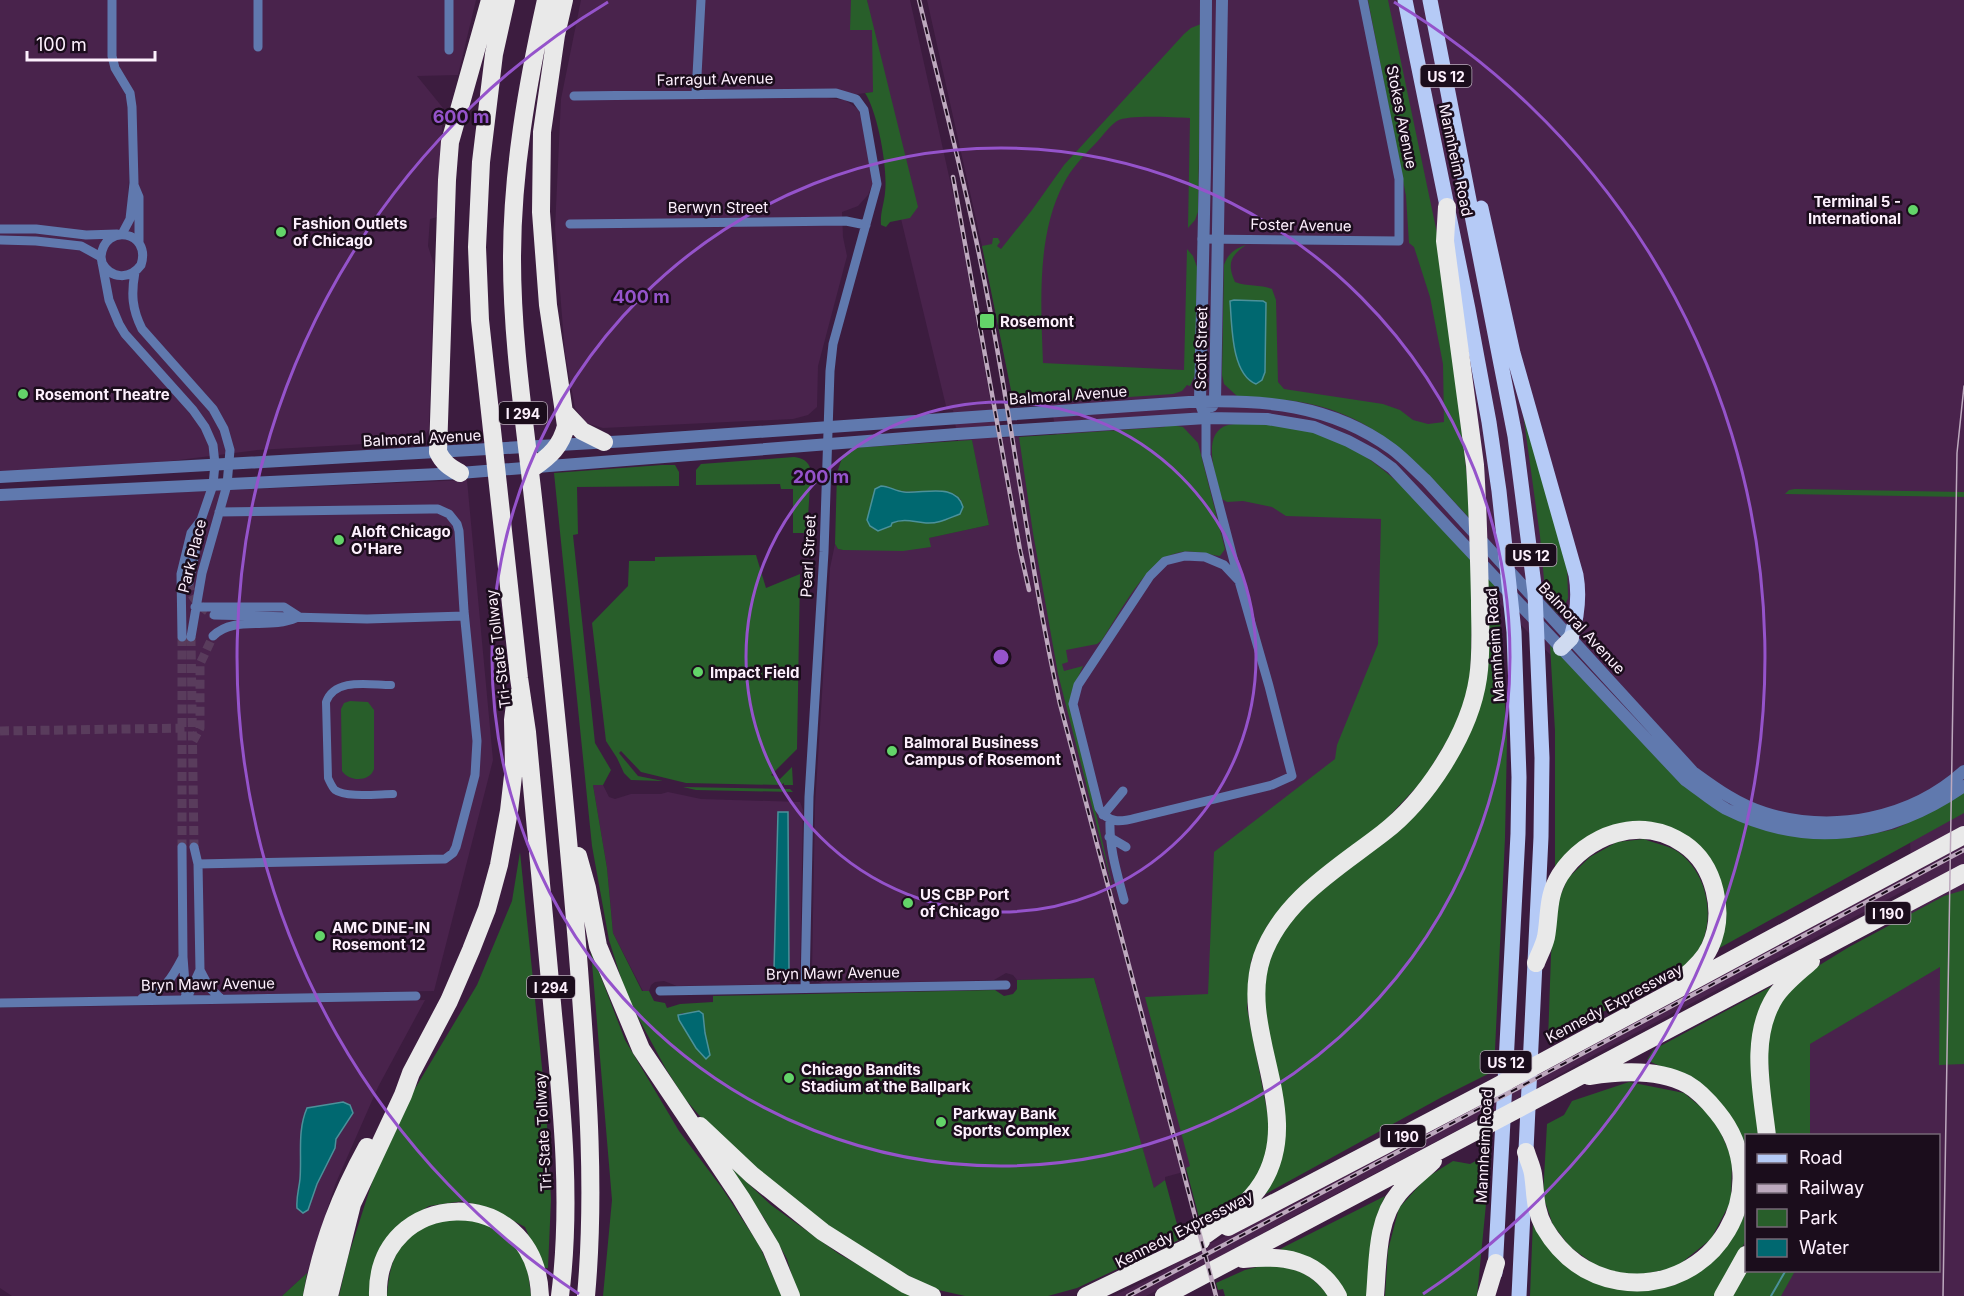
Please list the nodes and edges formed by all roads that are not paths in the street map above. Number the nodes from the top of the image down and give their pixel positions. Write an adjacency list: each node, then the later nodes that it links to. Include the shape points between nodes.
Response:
1 (112, 0): 22 (street, via 112,56 132,101)
2 (258, 0): 16 (street)
3 (449, 0): 17 (street)
4 (490, 0): 42 (highway, via 450,142)
5 (506, 0): 62 (highway, Tri-State Tollway / I 294, via 494,54 477,247 480,320)
6 (546, 0): 69 (highway, I 294, via 523,116 512,258 515,347)
7 (564, 0): 37 (highway, via 542,132 541,212 548,304)
8 (701, 0): 18 (street)
9 (1206, 0): 28 (street, Scott Street)
10 (1222, 0): 29 (street, Scott Street)
11 (1364, 0): 31 (street, Stokes Avenue, via 1399,179)
12 (1399, 0): 15 (main road)
13 (1405, 0): 15 (main road, Mannheim Road / US 12)
14 (1430, 0): 21 (main road, Mannheim Road / US 12)
15 (1409, 21): 23 (main road, Mannheim Road / US 12)
16 (258, 47)
17 (449, 50)
18 (696, 94): 19 (street, Farragut Avenue); 20 (street, Farragut Avenue, via 836,93)
19 (574, 96)
20 (855, 99): 25 (street, Pearl Street, via 864,110 876,172 875,196)
21 (1460, 152): 61 (main road, via 1475,180 1513,353 1579,591 1575,623); 83 (main road, Mannheim Road / US 12, via 1515,436 1535,593 1542,758)
22 (134, 183): 27 (street, via 130,219); 32 (street, via 139,197)
23 (1447, 207): 100 (highway, via 1445,241 1477,498 1481,643 1472,705 1441,769 1409,808 1321,880 1283,918 1273,935 1257,974 1256,988 1261,1042 1275,1108 1276,1146 1262,1184 1243,1205); 103 (main road, Mannheim Road / US 12, via 1489,422 1514,632 1519,777 1516,889)
24 (570, 224): 25 (street, Berwyn Street, via 846,221)
25 (866, 225): 39 (street, Pearl Street, via 833,344)
26 (0, 229): 27 (street)
27 (121, 235): 32 (street); 33 (street, via 108,240)
28 (1202, 239): 29 (street, Foster Avenue); 35 (street, Scott Street)
29 (1218, 239): 31 (street, Foster Avenue); 36 (street, Scott Street)
30 (0, 240): 33 (street, via 81,246)
31 (1399, 241)
32 (139, 243): 34 (street, via 143,258)
33 (102, 260): 34 (street, via 116,276); 45 (street, Park Place, via 109,300 119,324 200,418 213,446)
34 (135, 272): 44 (street, via 131,298 137,319 149,339 213,409 228,441)
35 (1200, 401): 36 (street, Balmoral Avenue); 38 (street, Scott Street); 39 (street, Balmoral Avenue)
36 (1215, 401): 38 (street, Scott Street); 61 (street, Balmoral Avenue, via 1296,406 1344,421 1393,450 1426,480 1554,619)
37 (566, 414): 40 (highway, via 582,431); 43 (highway, via 566,426)
38 (1206, 418): 41 (street, Balmoral Avenue); 54 (street, via 1206,455); 61 (street, Balmoral Avenue, via 1294,422 1332,433 1374,455 1392,468)
39 (827, 427): 40 (street, Balmoral Avenue); 41 (street, Pearl Street)
40 (604, 442): 43 (street, Balmoral Avenue)
41 (827, 444): 43 (street, Balmoral Avenue, via 628,458); 86 (street, Pearl Street, via 809,796)
42 (438, 452): 43 (street, Balmoral Avenue); 44 (street, Balmoral Avenue); 47 (highway, via 449,467)
43 (554, 452): 46 (highway)
44 (231, 463): 45 (street, Balmoral Avenue); 49 (street, Park Place)
45 (215, 464): 48 (street, Balmoral Avenue); 50 (street, Park Place)
46 (534, 467): 47 (street)
47 (463, 472): 49 (street)
48 (0, 477)
49 (227, 485): 50 (street); 52 (street, Park Place)
50 (213, 486): 51 (street); 53 (street, Park Place)
51 (0, 495)
52 (219, 512): 56 (street, Park Place); 57 (street, via 444,511 459,531)
53 (201, 520): 55 (street); 56 (street, Park Place, via 191,533 181,574 186,637)
54 (1239, 581): 68 (street, via 1224,564 1205,557 1165,561 1150,576 1088,667 1073,704 1099,808); 68 (street, via 1292,776 1272,785 1122,822)
55 (189, 582)
56 (195, 607): 59 (street, via 284,607)
57 (464, 614): 59 (street, via 357,619); 75 (street, via 477,741 475,775 453,853 445,859 415,861)
58 (214, 615): 59 (street)
59 (298, 616): 60 (street, via 284,623 230,626)
60 (213, 636)
61 (1562, 642): 64 (street, Balmoral Avenue, via 1693,772 1728,796 1763,813 1830,822 1892,813 1944,788); 65 (street, Balmoral Avenue, via 1684,780 1724,808 1747,818 1808,832 1856,832 1892,824 1936,805)
62 (519, 678): 94 (highway, via 509,811 487,909 449,1001); 108 (highway, Tri-State Tollway / I 294, via 560,1083 566,1174)
63 (391, 685): 67 (street, via 342,685 329,693 326,702 328,778 335,790 345,794)
64 (1964, 771)
65 (1964, 786)
66 (1123, 790): 68 (street)
67 (393, 794)
68 (1106, 818): 71 (street)
69 (568, 826): 96 (highway, via 587,888 598,946 641,1049); 109 (highway, I 294, via 591,1123)
70 (1964, 835): 93 (highway, Kennedy Expressway / I 190)
71 (1109, 837): 74 (street); 80 (street)
72 (182, 847): 79 (street)
73 (194, 847): 75 (street)
74 (1126, 847)
75 (198, 864): 79 (street); 84 (street)
76 (1964, 873): 78 (highway, I 190)
77 (1964, 879): 78 (highway)
78 (1940, 885): 81 (highway, I 190)
79 (182, 890): 82 (street)
80 (1124, 900)
81 (1836, 940): 95 (highway, I 190); 97 (highway, via 1794,976 1775,997 1766,1017 1760,1043 1760,1073)
82 (183, 957): 90 (street); 91 (street, via 166,986)
83 (1536, 963): 93 (highway, via 1546,938 1552,891 1569,863 1590,844 1604,836 1633,830 1653,831 1684,844 1704,866 1716,896 1718,913 1710,946 1683,978); 99 (main road, Mannheim Road / US 12)
84 (200, 970): 89 (street, via 208,987); 90 (street)
85 (1006, 985): 86 (street, Bryn Mawr Avenue)
86 (805, 988): 87 (street, Bryn Mawr Avenue)
87 (660, 992)
88 (416, 996): 89 (street, Bryn Mawr Avenue)
89 (221, 999): 90 (street, Bryn Mawr Avenue)
90 (186, 1000): 91 (street, Bryn Mawr Avenue)
91 (131, 1001): 92 (street, Bryn Mawr Avenue)
92 (0, 1003)
93 (1614, 1023): 100 (highway, Kennedy Expressway / I 190)
94 (411, 1073): 104 (highway, via 345,1187 318,1263); 105 (highway, via 352,1204)
95 (1570, 1082): 98 (highway, I 190); 99 (highway, via 1607,1073 1646,1074 1688,1085 1707,1099 1726,1123 1737,1146 1741,1196 1731,1225 1713,1252 1672,1279 1648,1283 1605,1279 1572,1262 1543,1225 1534,1200 1533,1173)
96 (673, 1099): 110 (highway, via 771,1248); 111 (highway, via 752,1175 823,1232 904,1284)
97 (1767, 1134)
98 (1442, 1151): 102 (highway, I 190); 115 (highway, via 1390,1207 1380,1242)
99 (1526, 1152): 118 (main road, Mannheim Road / US 12)
100 (1191, 1245): 112 (highway, Kennedy Expressway / I 190)
101 (1745, 1257): 119 (highway)
102 (1236, 1259): 113 (highway, I 190); 114 (highway, via 1290,1258 1321,1275)
103 (1496, 1263): 116 (highway); 117 (main road, Mannheim Road / US 12)
104 (312, 1296)
105 (329, 1296)
106 (378, 1296): 107 (highway, via 386,1256 406,1230 442,1212 465,1210 486,1215 517,1235 534,1262)
107 (540, 1296)
108 (560, 1296)
109 (586, 1296)
110 (791, 1296)
111 (932, 1296)
112 (1086, 1296)
113 (1164, 1296)
114 (1338, 1296)
115 (1375, 1296)
116 (1486, 1296)
117 (1494, 1296)
118 (1520, 1296)
119 (1723, 1296)

